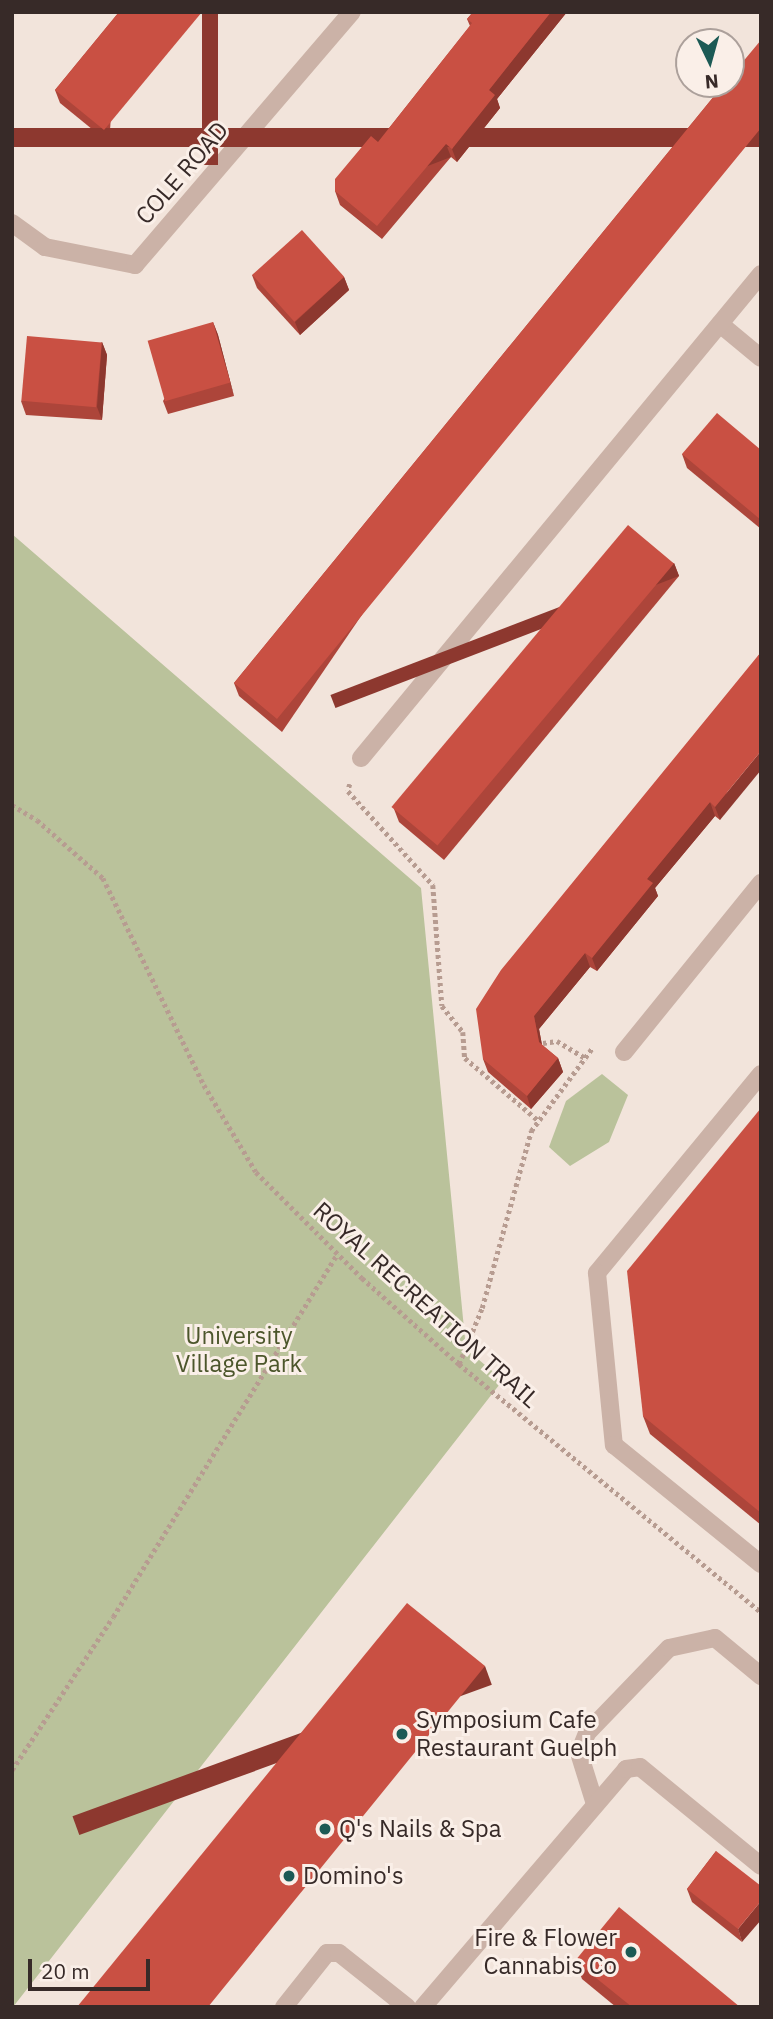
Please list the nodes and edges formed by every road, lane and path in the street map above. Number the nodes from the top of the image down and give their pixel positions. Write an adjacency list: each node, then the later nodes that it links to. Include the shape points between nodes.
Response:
1 (352, 12): 2 (street, COLE ROAD, via 135,265 45,247)
2 (12, 223)
3 (761, 274): 4 (street)
4 (720, 324): 5 (street); 6 (street)
5 (761, 358)
6 (361, 758): 13 (path, via 348,790 433,885 442,1006 463,1032 465,1058)
7 (12, 805): 14 (path, ROYAL RECREATION TRAIL, via 37,820 103,878 204,1084 256,1172)
8 (761, 883): 10 (street)
9 (543, 1043): 11 (path, via 557,1041)
10 (624, 1052): 11 (path, via 598,1035)
11 (587, 1059): 13 (path)
12 (761, 1074): 16 (street, via 597,1273 614,1445)
13 (539, 1121): 15 (path, via 527,1143 482,1308)
14 (337, 1254): 15 (path, ROYAL RECREATION TRAIL); 19 (path, via 113,1617)
15 (459, 1364): 17 (path, ROYAL RECREATION TRAIL)
16 (761, 1564)
17 (761, 1612)
18 (761, 1676): 20 (street, via 715,1638 669,1648 587,1733 579,1753)
19 (12, 1770)
20 (595, 1804): 21 (street, via 626,1769 640,1768); 24 (street)
21 (761, 1866)
22 (284, 2007): 23 (street, via 327,1953 339,1953)
23 (407, 2007)
24 (423, 2007)

